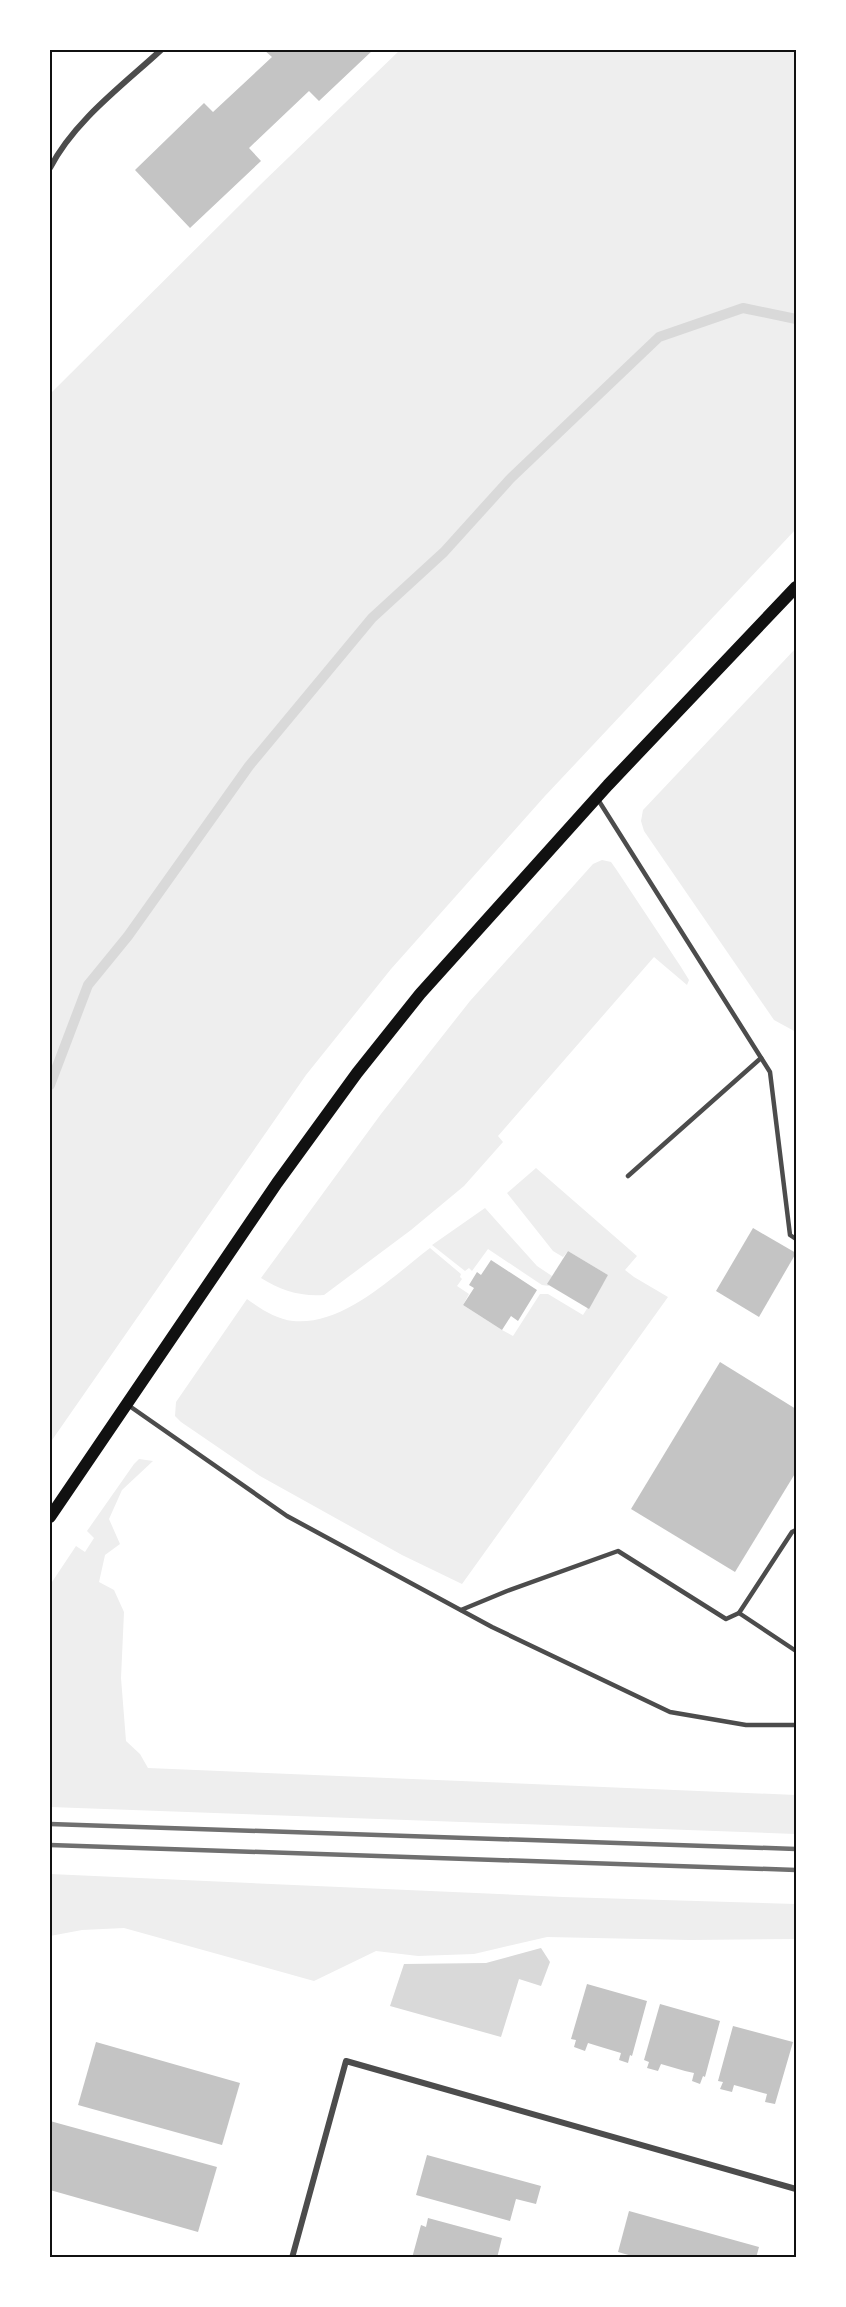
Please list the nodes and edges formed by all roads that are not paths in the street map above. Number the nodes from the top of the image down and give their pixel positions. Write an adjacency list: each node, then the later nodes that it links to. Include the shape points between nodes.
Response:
1 (161, 50): 2 (street, via 86,120)
2 (50, 168)
3 (796, 587): 4 (main road)
4 (597, 798): 5 (lane); 8 (main road, via 420,994 357,1073)
5 (761, 1058): 6 (lane); 7 (lane, via 770,1072 790,1235)
6 (628, 1176)
7 (796, 1239)
8 (126, 1404): 9 (main road); 11 (lane, via 287,1516)
9 (50, 1517)
10 (796, 1530): 12 (lane)
11 (461, 1610): 12 (lane, via 618,1551 726,1619); 14 (lane, via 670,1712 746,1725)
12 (739, 1613): 13 (lane)
13 (796, 1651)
14 (796, 1725)
15 (796, 2189): 16 (street, via 346,2061)
16 (292, 2258)

